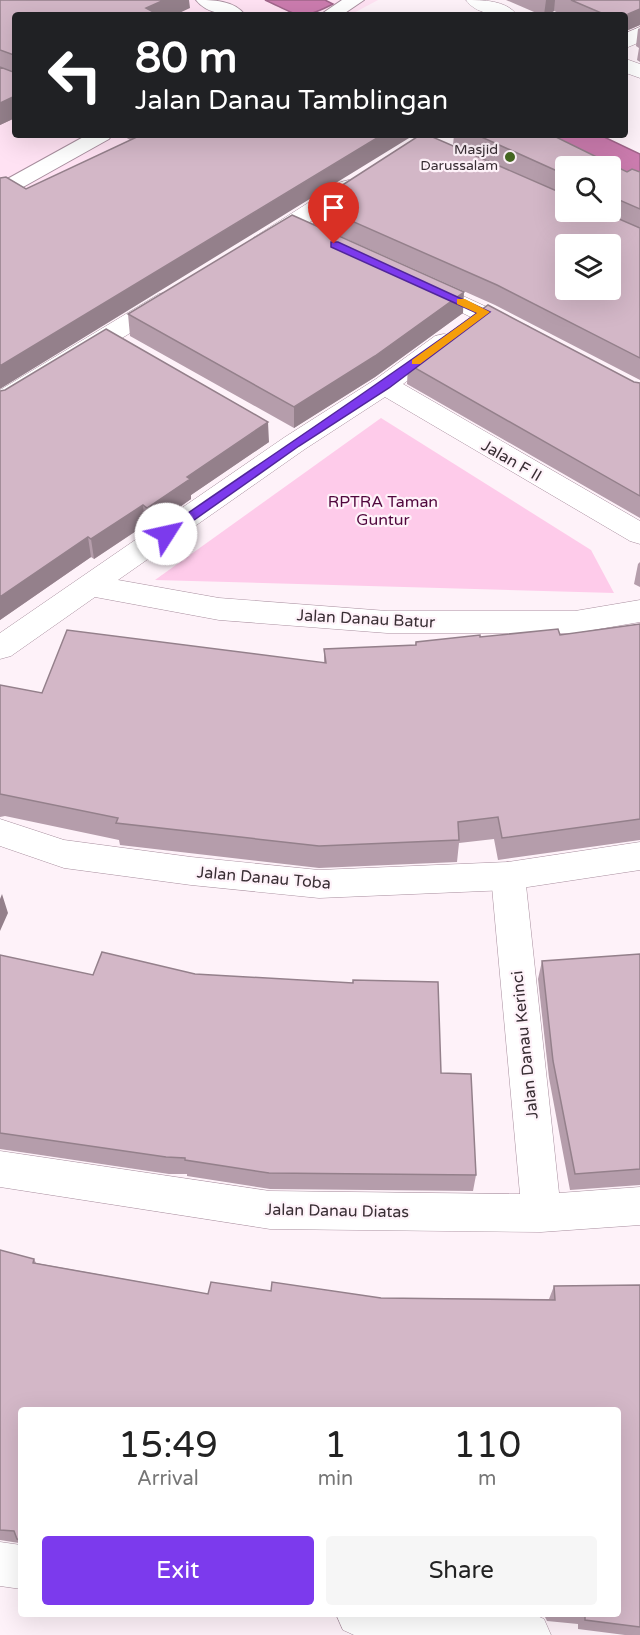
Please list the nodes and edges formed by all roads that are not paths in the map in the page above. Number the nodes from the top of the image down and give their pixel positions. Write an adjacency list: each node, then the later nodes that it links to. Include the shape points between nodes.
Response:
1 (204, 0): 4 (lane)
2 (355, 0): 5 (lane)
3 (476, 0): 6 (street)
4 (230, 12)
5 (334, 12)
6 (501, 12)
7 (97, 138): 9 (lane)
8 (371, 173): 10 (street, via 302,230)
9 (0, 192)
10 (240, 256)
11 (399, 273): 13 (street)
12 (189, 286): 14 (street)
13 (485, 312): 15 (street); 17 (street)
14 (106, 335): 16 (street); 18 (street)
15 (547, 345)
16 (136, 352)
17 (385, 385): 19 (street, Jalan F II); 20 (street, via 285,438)
18 (0, 402)
19 (640, 534)
20 (92, 586): 21 (street, Jalan Danau Batur, via 219,609 387,622 574,622); 22 (street)
21 (640, 611)
22 (0, 648)
23 (0, 832): 25 (street, Jalan Danau Toba, via 64,854 319,884)
24 (640, 856): 25 (street, Jalan Danau Toba)
25 (508, 876): 28 (street, Jalan Danau Kerinci)
26 (0, 1169): 28 (street, Jalan Danau Diatas, via 270,1210)
27 (640, 1206): 28 (street, Jalan Danau Diatas)
28 (541, 1213)
29 (0, 1564): 30 (street)
30 (18, 1567)
31 (383, 1617): 32 (street)
32 (528, 1635)

